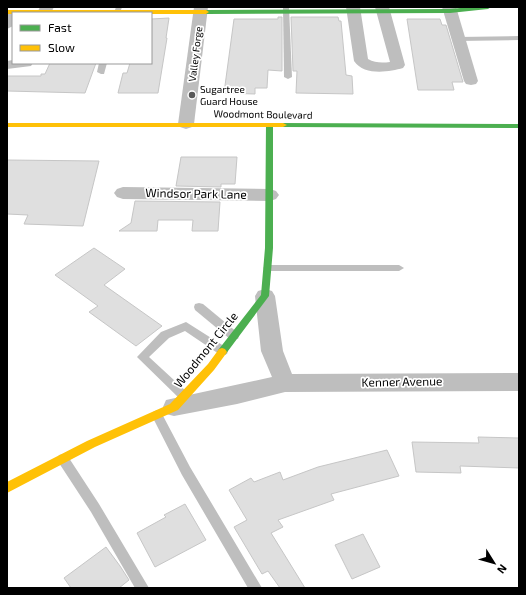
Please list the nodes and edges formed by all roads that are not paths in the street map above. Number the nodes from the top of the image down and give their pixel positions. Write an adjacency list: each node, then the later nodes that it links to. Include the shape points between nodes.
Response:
1 (488, 7): 6 (street)
2 (201, 9): 3 (street); 8 (street); 18 (street, Valley Forge)
3 (286, 9): 4 (street); 16 (lane)
4 (353, 9): 5 (street); 5 (street, via 361,61 371,67 383,68 398,65)
5 (383, 9): 6 (street)
6 (450, 9): 12 (street)
7 (45, 10): 8 (street); 9 (street)
8 (118, 10)
9 (13, 12)
10 (12, 14): 11 (street)
11 (7, 25)
12 (458, 38): 13 (lane); 17 (street)
13 (519, 38)
14 (103, 64): 15 (lane)
15 (101, 72)
16 (288, 77)
17 (471, 81)
18 (186, 124): 19 (street, Woodmont Boulevard); 20 (street, Woodmont Boulevard)
19 (269, 125): 21 (street, Woodmont Boulevard); 23 (street)
20 (7, 126)
21 (519, 126)
22 (123, 193): 23 (street, Windsor Park Lane)
23 (270, 195): 24 (street)
24 (268, 268): 25 (lane); 26 (street)
25 (399, 268)
26 (265, 296): 28 (street, Woodmont Circle); 31 (street, via 272,351)
27 (199, 307): 28 (lane)
28 (234, 336): 29 (street, Woodmont Circle)
29 (222, 352): 32 (street, Woodmont Circle); 32 (lane, via 186,326 165,335 142,357)
30 (519, 382): 31 (street, Kenner Avenue)
31 (284, 383): 32 (street, Kenner Avenue, via 237,395)
32 (172, 406): 33 (street, Woodmont Circle); 36 (lane, via 186,471)
33 (63, 459): 34 (street, Woodmont Circle); 35 (lane)
34 (7, 488)
35 (142, 588)
36 (255, 588)

